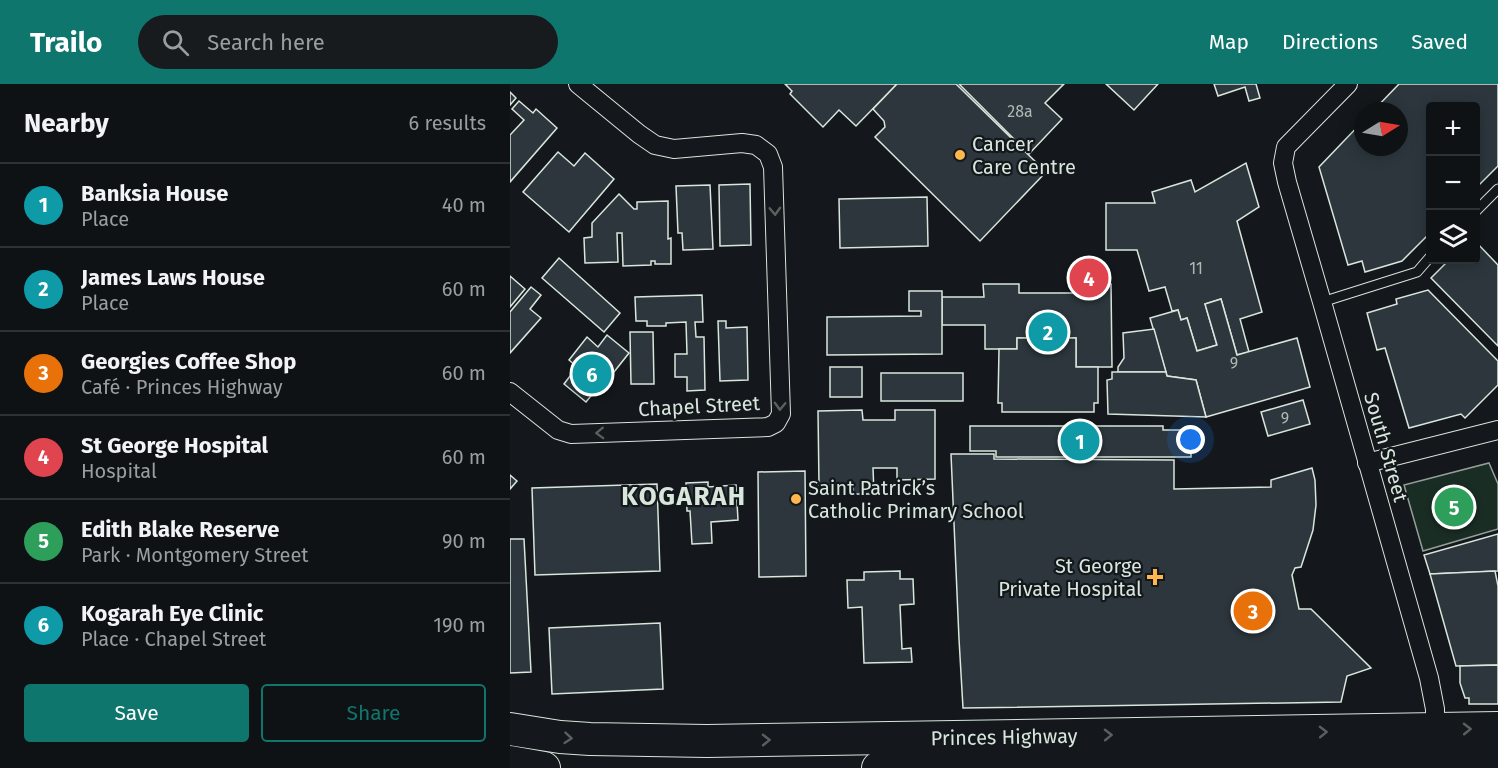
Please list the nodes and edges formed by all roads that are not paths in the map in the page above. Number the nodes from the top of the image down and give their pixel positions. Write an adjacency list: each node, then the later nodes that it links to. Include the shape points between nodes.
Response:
1 (578, 84): 7 (street, Chapel Street, one-way to 7, via 656,145 674,149 742,143 756,145 768,154 774,167 780,414 776,423 768,427 571,434 558,430)
2 (1348, 84): 6 (street, South Street, via 1286,147 1283,163)
3 (1498, 189): 4 (lane)
4 (1478, 210)
5 (1426, 262): 6 (lane, via 1417,272)
6 (1322, 302): 9 (street, South Street)
7 (510, 392)
8 (1498, 430): 9 (street)
9 (1367, 463): 12 (street, South Street, via 1429,678 1435,709)
10 (510, 729): 12 (highway, Princes Highway, one-way to 12, via 614,740)
11 (1498, 729): 12 (highway, Princes Highway, one-way to 11)
12 (1435, 745): 13 (highway, Princes Highway); 16 (highway, Princes Highway)
13 (1498, 760)
14 (510, 762): 15 (highway)
15 (544, 768)
16 (878, 768)

